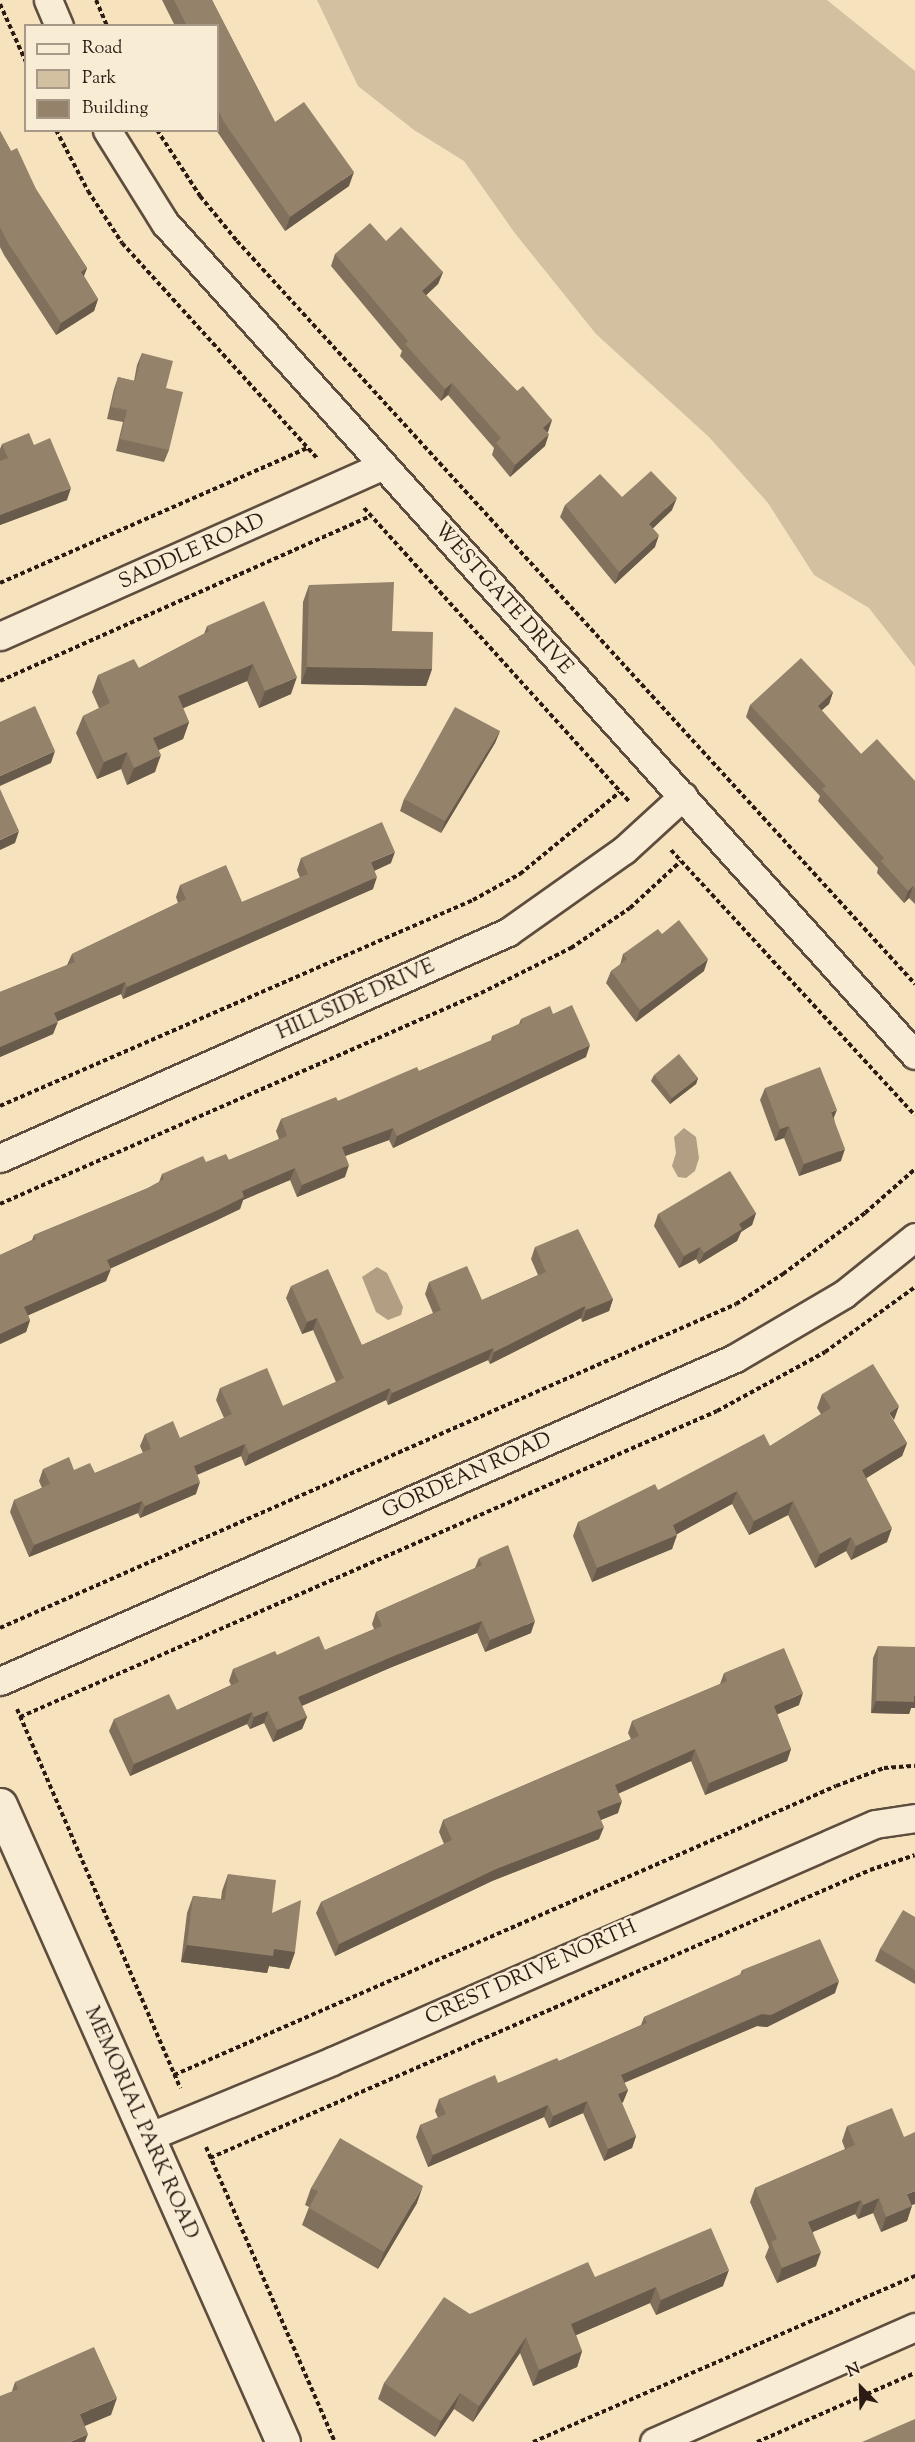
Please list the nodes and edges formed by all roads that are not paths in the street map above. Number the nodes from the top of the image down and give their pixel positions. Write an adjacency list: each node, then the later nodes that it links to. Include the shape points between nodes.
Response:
1 (48, 0): 2 (street)
2 (58, 24)
3 (108, 132): 4 (street, WESTGATE DRIVE, via 165,223)
4 (382, 466): 5 (street, SADDLE ROAD); 6 (street, WESTGATE DRIVE)
5 (0, 636)
6 (683, 796): 7 (street, WESTGATE DRIVE); 8 (street, HILLSIDE DRIVE, via 624,850 508,932)
7 (915, 1055)
8 (0, 1158)
9 (915, 1238): 10 (street, GORDEAN ROAD, via 844,1294 735,1358)
10 (1, 1680)
11 (0, 1805): 13 (street, MEMORIAL PARK ROAD)
12 (915, 1818): 13 (street, CREST DRIVE NORTH, via 897,1817 864,1828)
13 (148, 2137): 15 (street, MEMORIAL PARK ROAD)
14 (915, 2327): 16 (street)
15 (283, 2442)
16 (654, 2442)

